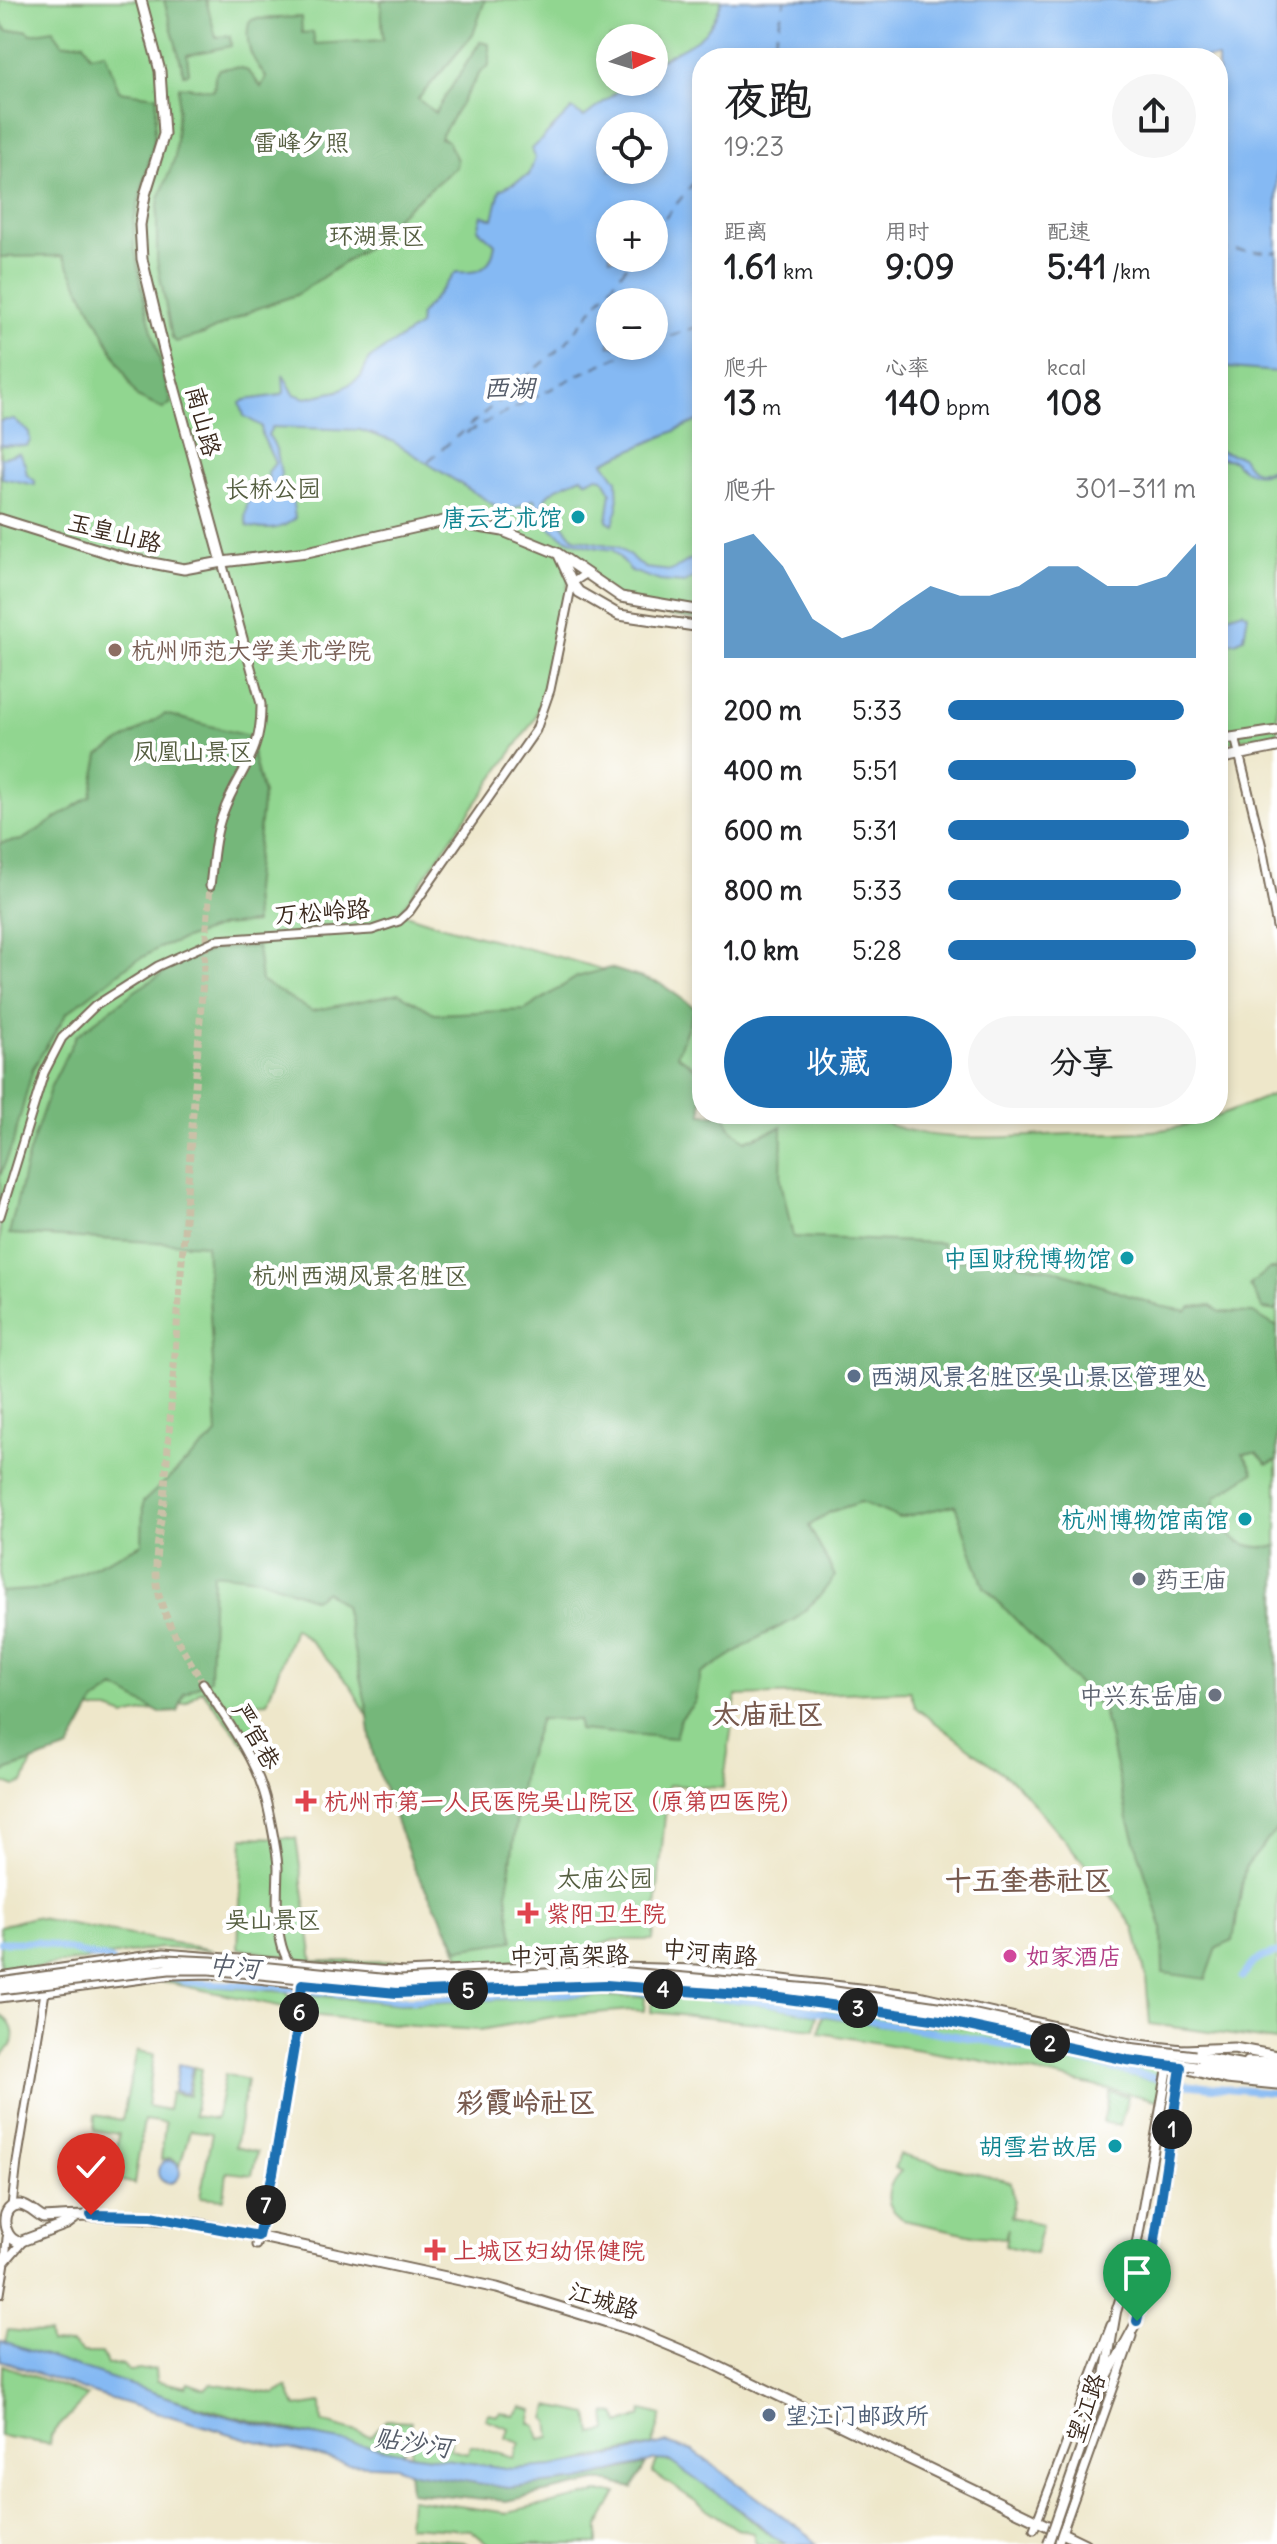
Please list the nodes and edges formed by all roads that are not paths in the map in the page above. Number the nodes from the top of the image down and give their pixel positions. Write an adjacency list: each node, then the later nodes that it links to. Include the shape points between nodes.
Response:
1 (141, 0): 4 (main road, 南山路, via 160,71 164,134 145,195 142,259)
2 (0, 519): 4 (main road, 玉皇山路, via 125,558 184,569)
3 (557, 553): 4 (main road, via 503,531 444,521 307,552); 5 (main road); 6 (main road)
4 (222, 562): 15 (street, via 256,681 261,726 255,751 221,816)
5 (587, 573): 6 (street); 7 (main road, via 621,597)
6 (572, 583): 8 (main road, via 619,615); 17 (street, 万松岭路, via 550,690 536,730 409,912 372,930 216,940 158,966 95,1006 62,1038 44,1073)
7 (692, 609)
8 (692, 626)
9 (1277, 731): 10 (main road)
10 (1235, 737): 11 (main road); 13 (street)
11 (1228, 738)
12 (1277, 747): 13 (main road)
13 (1239, 755): 14 (main road); 16 (street)
14 (1228, 757)
15 (210, 886)
16 (1277, 927)
17 (0, 1216)
18 (203, 1683): 19 (street, 严官巷, via 263,1790 277,1861 283,1954)
19 (292, 1966): 20 (main road, 中河南路, via 164,1954); 21 (street); 25 (main road, 中河南路, via 404,1973 545,1966 727,1972 919,1996 1130,2044)
20 (0, 1980): 28 (main road, 中河高架路, bridge, via 165,1960 400,1981 606,1971 822,1990 944,2008 1128,2048 1255,2067)
21 (301, 1988): 23 (main road, 中河南路, bridge, via 210,1973 172,1974); 29 (main road, 中河南路, via 397,1993 606,1985 793,2000 940,2020 1127,2060); 37 (street, via 273,2173)
22 (0, 1989): 31 (main road, 中河高架路, bridge, via 182,1969 401,1988 607,1979 670,1983 928,2013 1126,2055)
23 (45, 1995): 24 (main road, 中河南路); 32 (street)
24 (0, 1997)
25 (1172, 2048): 26 (main road, 中河南路); 29 (main road, 望江路)
26 (1184, 2050): 27 (main road, via 1234,2048); 28 (main road); 30 (main road, 望江路)
27 (1277, 2056)
28 (1277, 2065)
29 (1167, 2075): 30 (main road, 中河南路); 40 (main road, 望江路, via 1135,2253)
30 (1180, 2077): 31 (main road); 31 (main road); 41 (main road, 望江路)
31 (1277, 2079)
32 (12, 2206): 33 (main road, 江城路); 35 (main road, via 0,2220)
33 (34, 2213): 34 (main road, 江城路); 36 (main road, via 37,2229)
34 (75, 2218): 36 (main road, 江城路); 37 (main road, 江城路, via 151,2216)
35 (3, 2235): 36 (main road, via 12,2241); 38 (street)
36 (27, 2240): 38 (street)
37 (257, 2241): 43 (main road, 江城路, via 497,2288 648,2335)
38 (5, 2262): 39 (street)
39 (0, 2294)
40 (1116, 2312): 42 (main road); 43 (street, 望江路)
41 (1137, 2321): 42 (main road); 44 (street, 望江路)
42 (1103, 2384): 45 (main road, bridge)
43 (1036, 2525): 44 (main road, 江城路)
44 (1061, 2538): 46 (main road, 江城路)
45 (1048, 2544)
46 (1085, 2544)

